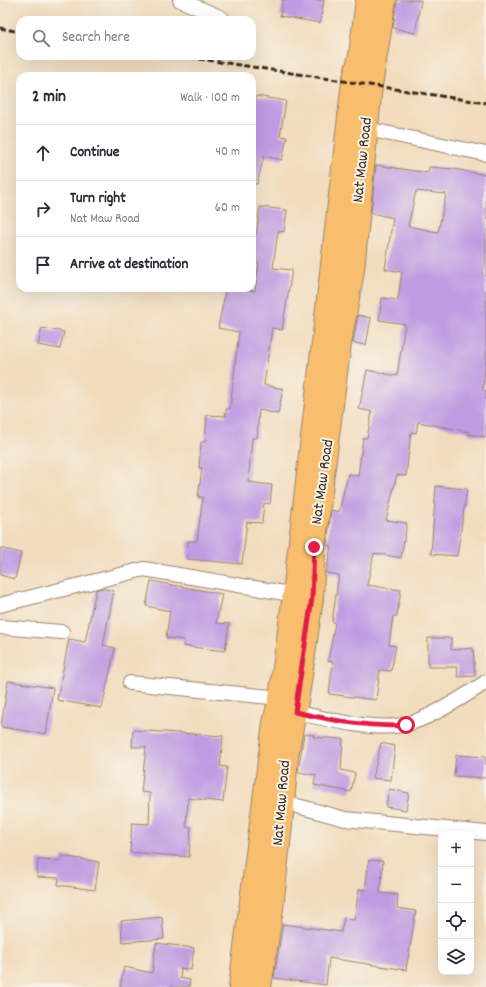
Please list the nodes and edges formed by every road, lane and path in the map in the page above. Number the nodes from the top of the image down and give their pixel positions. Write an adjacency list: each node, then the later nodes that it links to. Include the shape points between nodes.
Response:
1 (180, 0): 4 (street)
2 (367, 0): 7 (main road, Nat Maw Road, via 360,55 353,82)
3 (385, 0): 5 (main road, Nat Maw Road, via 371,85)
4 (217, 16)
5 (367, 129): 6 (street); 7 (main road, Nat Maw Road, via 353,270 340,343 315,540)
6 (486, 154)
7 (303, 596): 8 (street, via 144,569); 13 (main road, Nat Maw Road)
8 (0, 605)
9 (0, 627): 10 (street)
10 (62, 632)
11 (486, 682): 13 (street, via 425,718 406,725 386,727 347,722)
12 (130, 683): 13 (street)
13 (287, 705): 14 (main road, Nat Maw Road, via 287,755)
14 (274, 802): 15 (street, via 345,819); 16 (main road, Nat Maw Road); 17 (main road, Nat Maw Road, via 272,908)
15 (486, 833)
16 (240, 987)
17 (260, 987)

